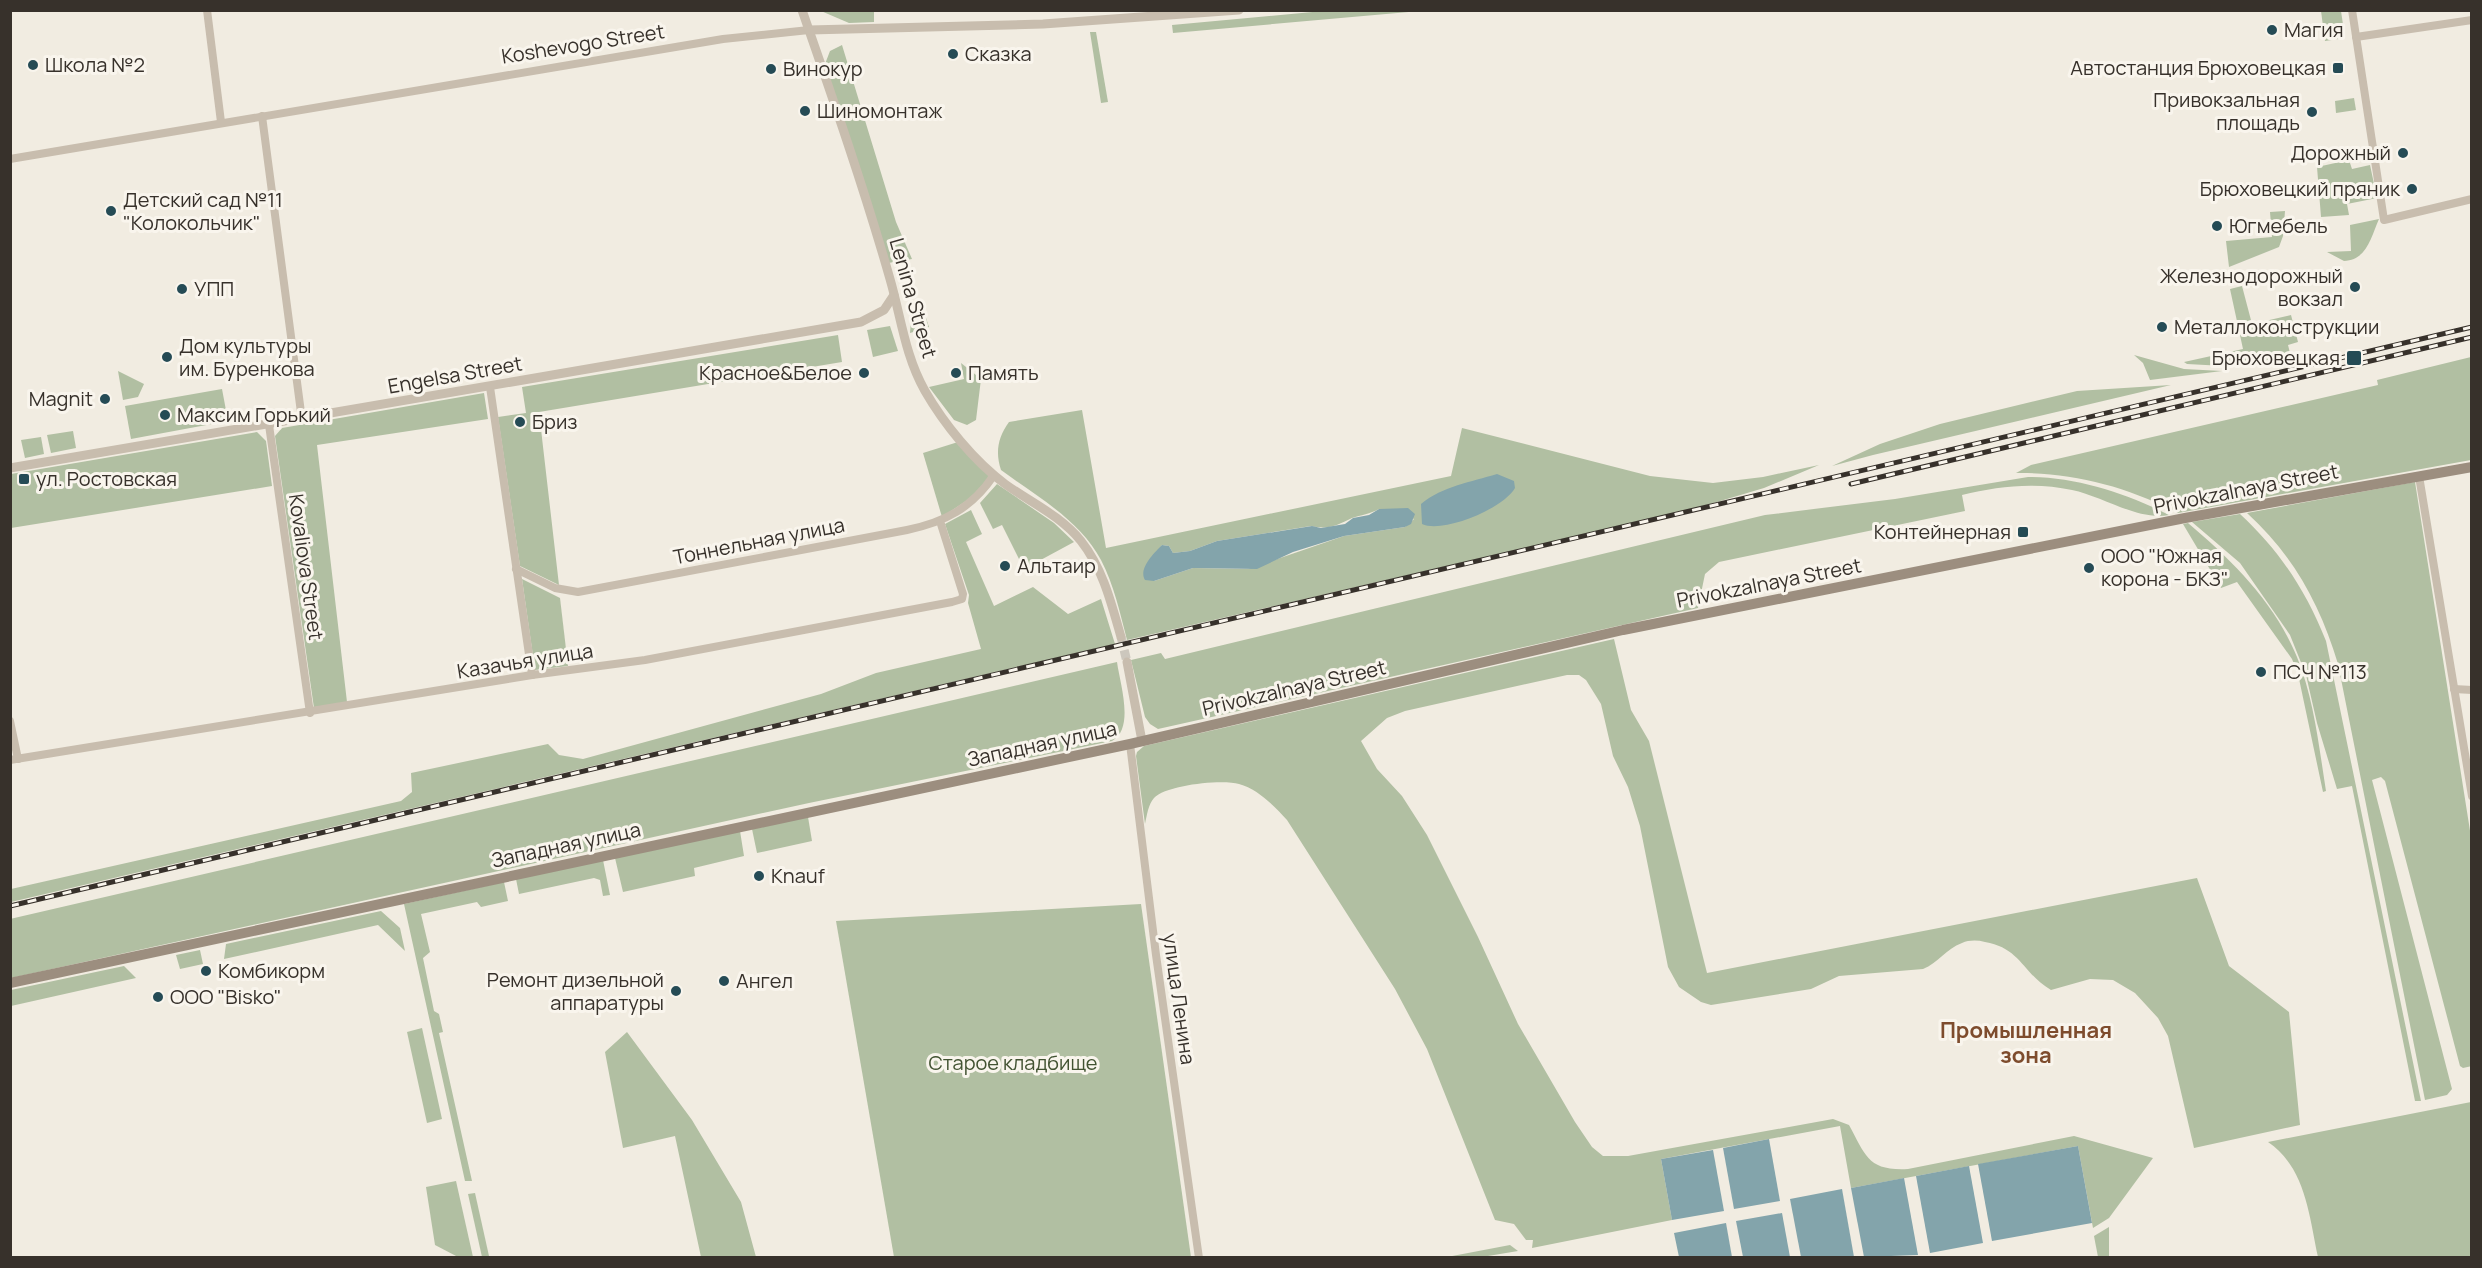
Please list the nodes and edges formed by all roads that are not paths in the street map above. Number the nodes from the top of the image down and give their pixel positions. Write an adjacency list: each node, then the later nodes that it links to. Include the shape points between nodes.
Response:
1 (207, 10): 9 (street)
2 (802, 10): 6 (street, Lenina Street)
3 (1239, 10): 6 (street, Koshevogo Street, via 1043,24)
4 (2352, 10): 7 (street)
5 (2472, 20): 7 (street)
6 (809, 30): 8 (street, Koshevogo Street, via 723,39); 12 (street, Lenina Street)
7 (2356, 37): 11 (street, via 2384,220)
8 (262, 116): 9 (street, Koshevogo Street); 14 (street)
9 (221, 122): 10 (street, Koshevogo Street)
10 (10, 159)
11 (2472, 199)
12 (894, 295): 13 (street, Engelsa Street, via 884,310 861,322); 18 (street, Lenina Street, via 909,355 926,393)
13 (490, 387): 14 (street, Engelsa Street); 21 (street)
14 (302, 420): 15 (street, Engelsa Street)
15 (269, 425): 17 (street, Engelsa Street); 27 (street, Kovaliova Street)
16 (2472, 467): 19 (main road, Privokzalnaya Street)
17 (10, 468)
18 (994, 475): 20 (street, Тоннельная улица, via 977,499); 22 (street, Lenina Street, via 1063,523 1083,543 1106,585)
19 (2419, 476): 25 (street); 29 (main road, Privokzalnaya Street, via 2195,516 1623,630)
20 (940, 521): 21 (street, Тоннельная улица, via 578,592 555,588); 24 (street, Казачья улица, via 963,594 958,601 645,660)
21 (516, 570): 24 (street)
22 (1121, 637)
23 (1126, 662): 29 (street)
24 (532, 675): 27 (street, Казачья улица)
25 (2454, 688): 26 (street); 32 (street)
26 (2472, 690)
27 (310, 713): 31 (street, Казачья улица)
28 (10, 721): 31 (street)
29 (1142, 741): 30 (main road, Privokzalnaya Street)
30 (1130, 744): 33 (main road, Западная улица); 34 (street, улица Ленина)
31 (14, 760)
32 (2472, 796)
33 (10, 983)
34 (1199, 1257)

